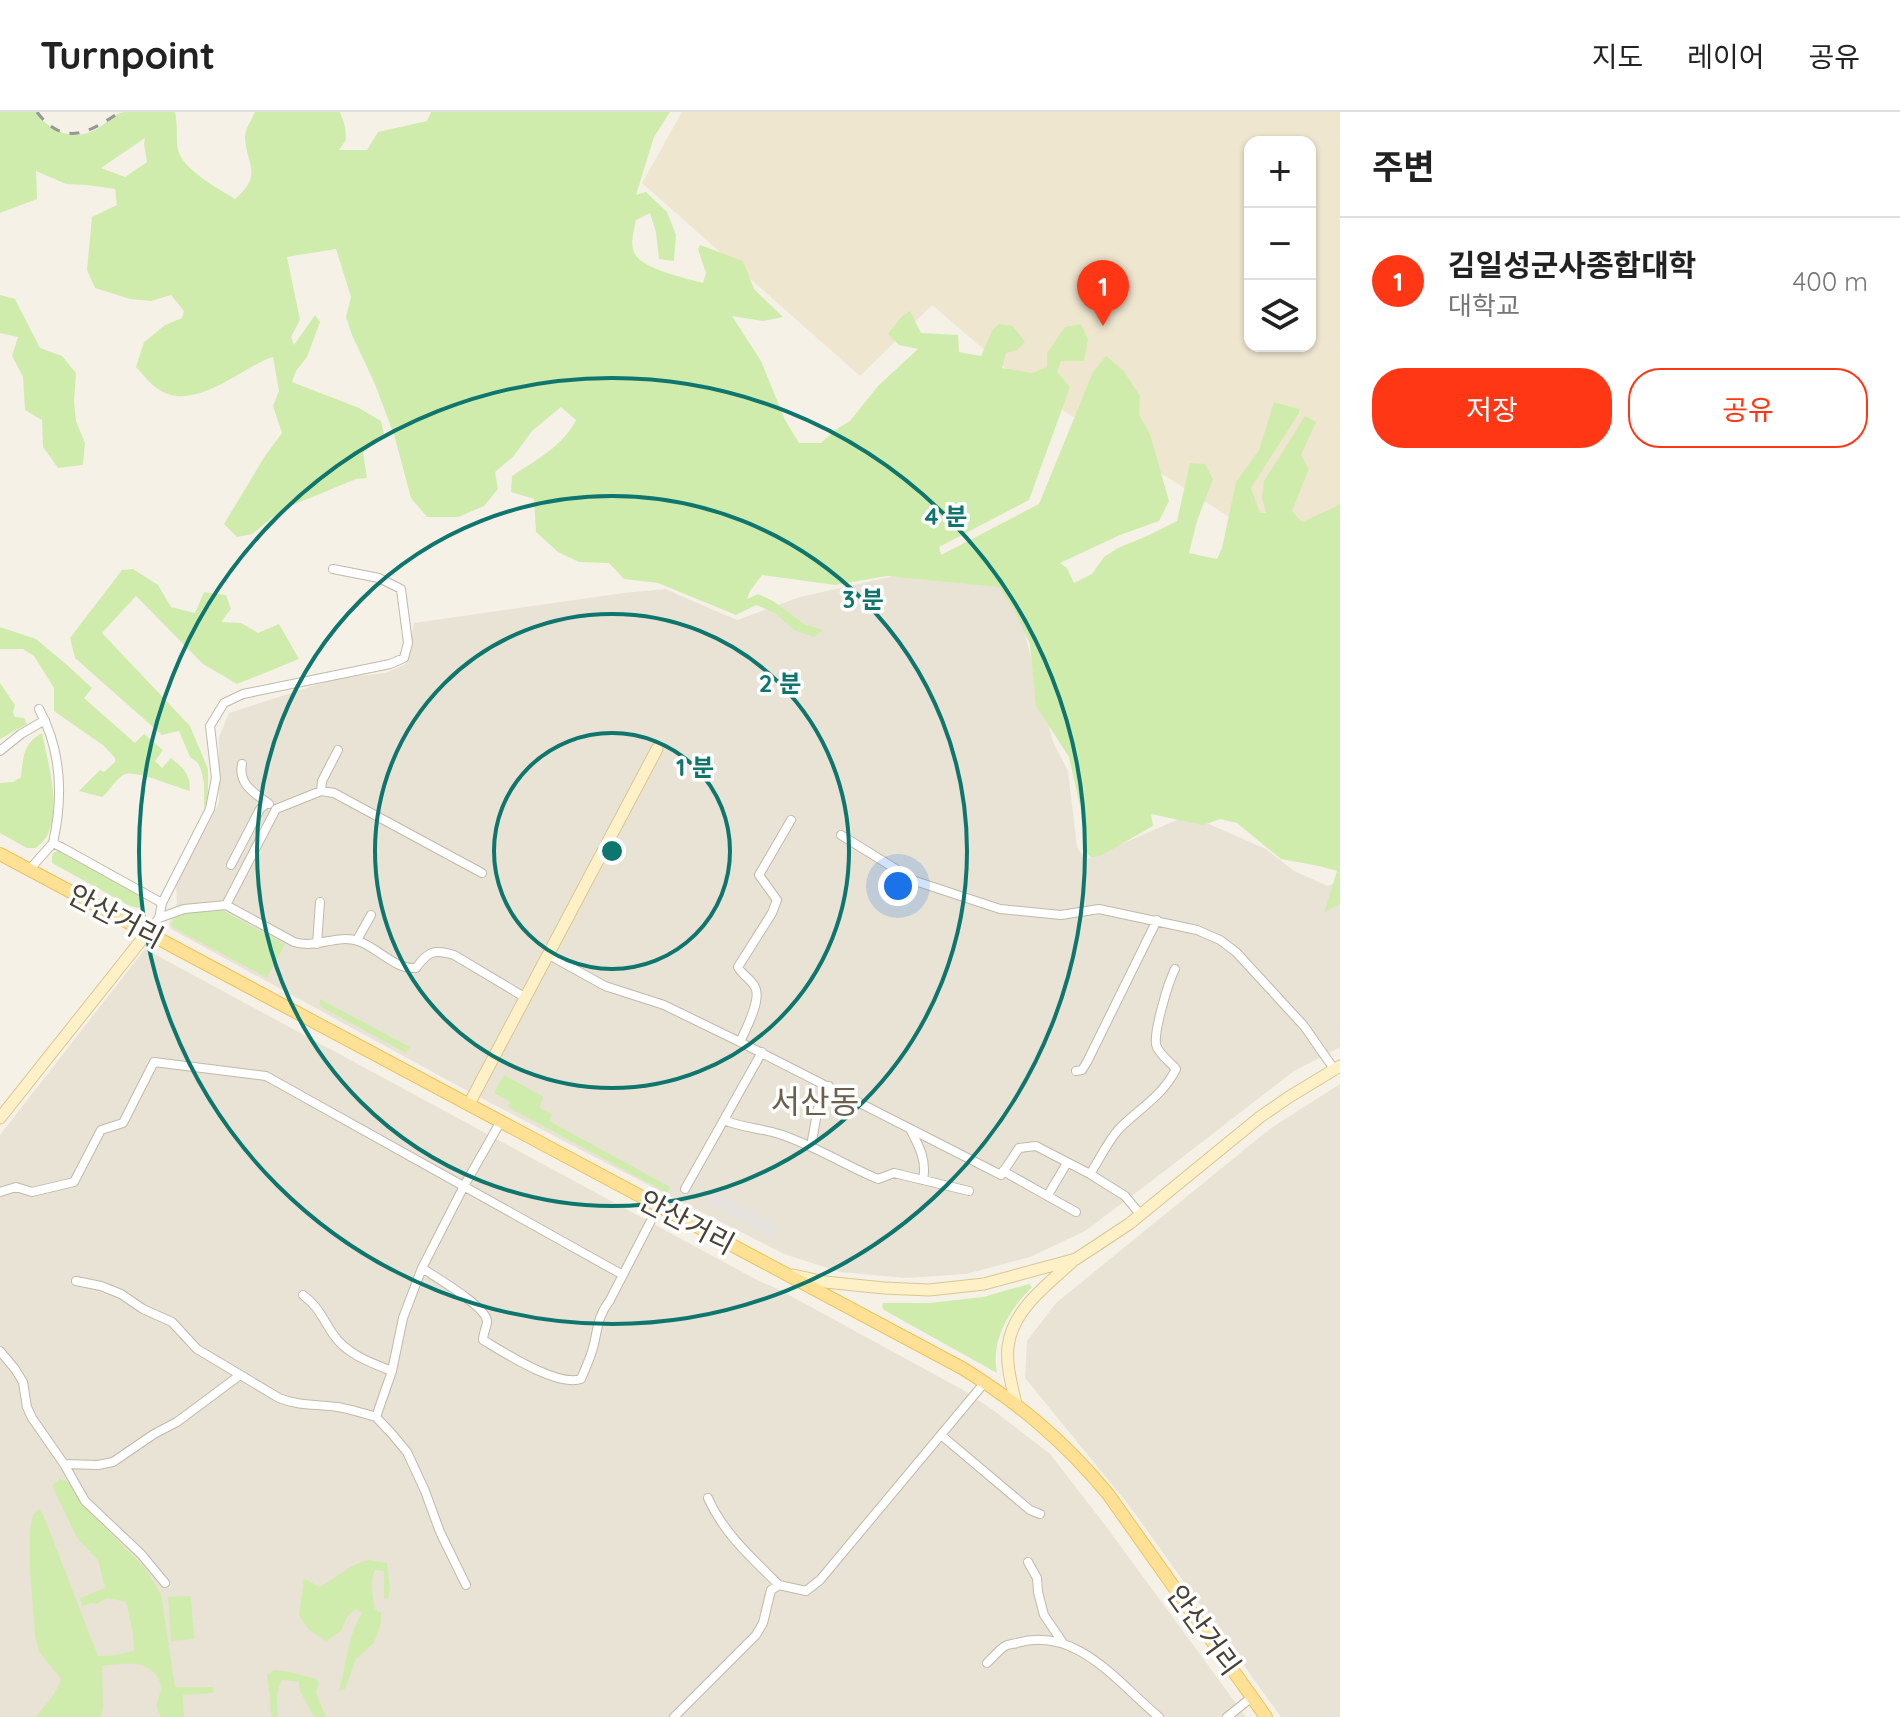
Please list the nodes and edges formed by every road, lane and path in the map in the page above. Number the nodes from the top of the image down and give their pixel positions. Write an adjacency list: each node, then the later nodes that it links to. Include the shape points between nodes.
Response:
1 (333, 569): 19 (street, via 379,578 401,589 408,643 404,658 243,694 224,703 210,726 216,778 210,809)
2 (39, 709): 3 (street)
3 (45, 720): 6 (street); 13 (street, via 56,753 60,802)
4 (657, 749): 27 (main road)
5 (338, 750): 8 (street)
6 (0, 751)
7 (242, 764): 9 (street, via 240,774 247,787)
8 (321, 791): 10 (street); 17 (street, via 334,793)
9 (267, 803): 10 (street); 15 (street)
10 (276, 809): 20 (street)
11 (791, 820): 30 (street, via 759,875 777,900 738,967 756,987 758,998)
12 (841, 835): 23 (street, via 915,881 1000,909 1061,915 1099,909)
13 (53, 843): 16 (street); 19 (street)
14 (0, 854): 16 (main road, 안산거리)
15 (231, 865)
16 (29, 870): 24 (main road, 안산거리)
17 (482, 873)
18 (320, 902): 26 (street)
19 (162, 903): 22 (street)
20 (226, 905): 22 (street, via 184,909); 26 (street, via 294,942)
21 (371, 915): 25 (street)
22 (159, 918): 24 (street)
23 (1157, 920): 32 (street, via 1197,930 1236,952); 33 (street, via 1087,1062)
24 (147, 933): 35 (main road, 안산거리); 36 (main road)
25 (357, 940): 26 (street); 29 (street, via 411,969 432,952 454,955)
26 (317, 944)
27 (549, 955): 29 (main road); 30 (street, via 605,986 664,1005)
28 (1175, 969): 43 (street, via 1155,1043 1176,1069 1146,1107 1118,1131)
29 (526, 998): 35 (main road)
30 (740, 1042): 31 (street)
31 (762, 1052): 34 (street); 37 (street)
32 (1337, 1068): 52 (main road, via 1260,1117)
33 (1076, 1071)
34 (829, 1086): 39 (street); 40 (street, via 818,1108)
35 (469, 1104): 38 (main road, 안산거리)
36 (0, 1118)
37 (724, 1120): 40 (street); 46 (street)
38 (501, 1121): 45 (street); 50 (main road, 안산거리)
39 (910, 1128): 42 (street, via 1001,1175); 44 (street, via 925,1163)
40 (811, 1146): 44 (street, via 878,1179 894,1173)
41 (1067, 1163): 42 (street, via 1036,1146 1019,1148); 43 (street); 49 (street)
42 (1003, 1171): 49 (street)
43 (1090, 1174): 52 (street, via 1125,1196)
44 (923, 1180): 47 (street)
45 (464, 1186): 48 (street, via 266,1076 154,1062 123,1123 101,1130 74,1182 32,1192 16,1187); 54 (street); 56 (street)
46 (685, 1189)
47 (969, 1191)
48 (0, 1192)
49 (1048, 1195): 51 (street)
50 (658, 1207): 55 (main road, 안산거리); 56 (street)
51 (1076, 1212)
52 (1140, 1214): 53 (main road)
53 (1076, 1259): 55 (main road, via 984,1284 929,1290 825,1282); 63 (main road, via 1026,1306 1011,1332 1008,1349)
54 (422, 1268): 56 (street, via 486,1316 483,1340 525,1365 574,1382 581,1379 602,1310); 60 (street, via 403,1318)
55 (780, 1272): 62 (main road, 안산거리)
56 (623, 1275)
57 (76, 1281): 61 (street, via 121,1294 172,1322 197,1349)
58 (303, 1295): 60 (street, via 344,1345)
59 (0, 1351): 66 (street, via 23,1382 32,1418)
60 (392, 1371): 64 (street)
61 (240, 1375): 64 (street, via 294,1404 340,1407); 66 (street, via 113,1462)
62 (985, 1382): 63 (main road, 안산거리); 65 (street)
63 (1016, 1404): 75 (main road, 안산거리, via 1059,1440 1108,1494)
64 (376, 1417): 71 (street, via 407,1452)
65 (941, 1435): 68 (street); 72 (street, via 820,1580 806,1591)
66 (64, 1464): 70 (street, via 85,1501)
67 (708, 1498): 72 (street, via 736,1543)
68 (1040, 1514)
69 (1028, 1562): 73 (street, via 1044,1615)
70 (165, 1583)
71 (466, 1585)
72 (779, 1585): 76 (street, via 771,1590 756,1635)
73 (1064, 1643): 74 (street, via 1030,1639 1005,1646); 77 (street, via 1120,1681)
74 (987, 1663)
75 (1252, 1697): 78 (street); 79 (main road, 안산거리)
76 (674, 1717)
77 (1159, 1717)
78 (1227, 1717)
79 (1266, 1717)

